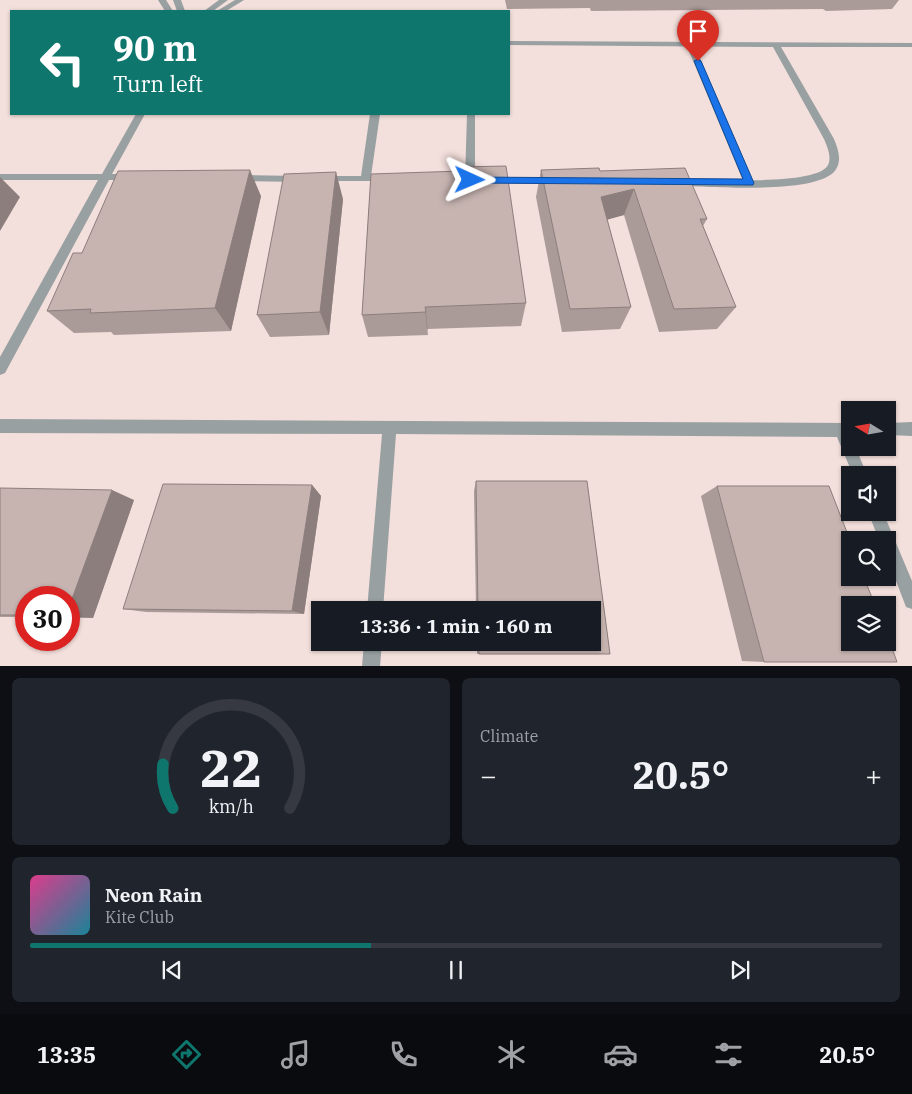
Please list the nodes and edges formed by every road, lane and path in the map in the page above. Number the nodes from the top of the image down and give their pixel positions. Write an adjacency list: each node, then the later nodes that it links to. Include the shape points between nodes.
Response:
1 (224, 0): 3 (street)
2 (240, 0): 4 (street)
3 (209, 10)
4 (223, 10)
5 (510, 43): 6 (street)
6 (690, 44): 7 (street); 21 (lane)
7 (775, 44): 8 (street); 21 (street, via 835,155 831,169 817,179 795,183)
8 (912, 45)
9 (139, 115): 13 (street)
10 (375, 115): 16 (street)
11 (471, 115): 18 (lane)
12 (0, 177): 13 (street)
13 (105, 177): 14 (street); 22 (street)
14 (144, 177)
15 (230, 178): 16 (street)
16 (365, 179): 17 (street)
17 (394, 180)
18 (465, 180): 19 (street)
19 (570, 181)
20 (660, 182): 21 (street)
21 (749, 183)
22 (0, 369)
23 (0, 426): 24 (street)
24 (389, 429): 27 (street); 29 (street)
25 (896, 429): 26 (street)
26 (912, 429)
27 (841, 430)
28 (896, 563): 30 (street)
29 (377, 601)
30 (912, 601)
31 (372, 651): 32 (street)
32 (371, 666)

